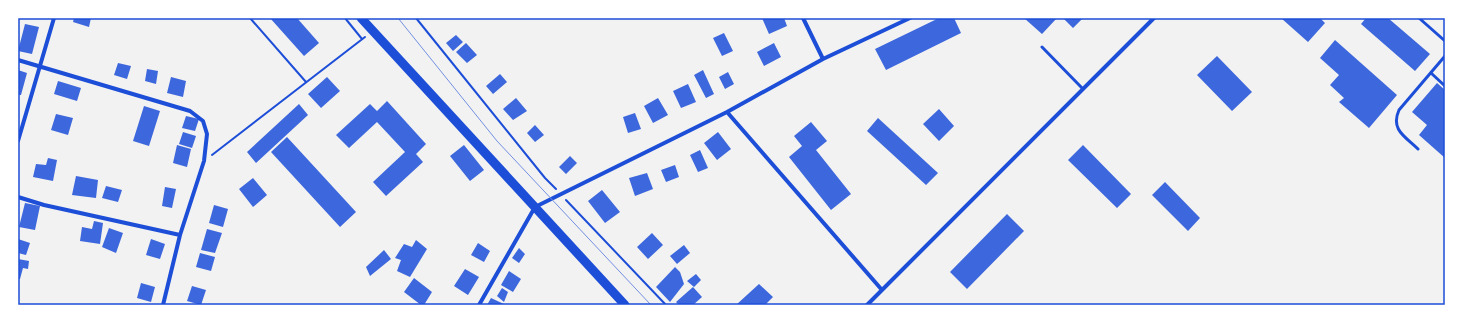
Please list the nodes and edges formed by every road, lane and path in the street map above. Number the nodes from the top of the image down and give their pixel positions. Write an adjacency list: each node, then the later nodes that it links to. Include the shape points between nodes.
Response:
1 (54, 18): 17 (street)
2 (250, 18): 19 (path)
3 (345, 18): 11 (path)
4 (361, 18): 10 (main road)
5 (416, 18): 26 (path)
6 (803, 18): 15 (street)
7 (910, 18): 15 (street)
8 (1154, 18): 21 (street)
9 (1419, 18): 12 (lane)
10 (372, 31): 11 (path); 28 (main road)
11 (362, 39): 19 (path)
12 (1445, 41)
13 (1042, 47): 21 (lane)
14 (1445, 56): 18 (lane)
15 (823, 59): 22 (street)
16 (18, 60): 17 (street)
17 (40, 67): 23 (street); 25 (street, via 190,111 203,121 206,134)
18 (1431, 73): 20 (lane); 24 (lane, via 1399,110 1396,121 1400,132)
19 (306, 82): 25 (path)
20 (1445, 86)
21 (1083, 89): 30 (street)
22 (727, 112): 26 (street); 30 (street)
23 (18, 141)
24 (1418, 149)
25 (204, 161): 29 (street)
26 (560, 194): 28 (street); 34 (path)
27 (18, 197): 29 (street)
28 (535, 207): 32 (street); 33 (main road)
29 (180, 235): 31 (street)
30 (882, 290): 35 (street)
31 (163, 305)
32 (479, 305)
33 (625, 305)
34 (666, 305)
35 (867, 305)

